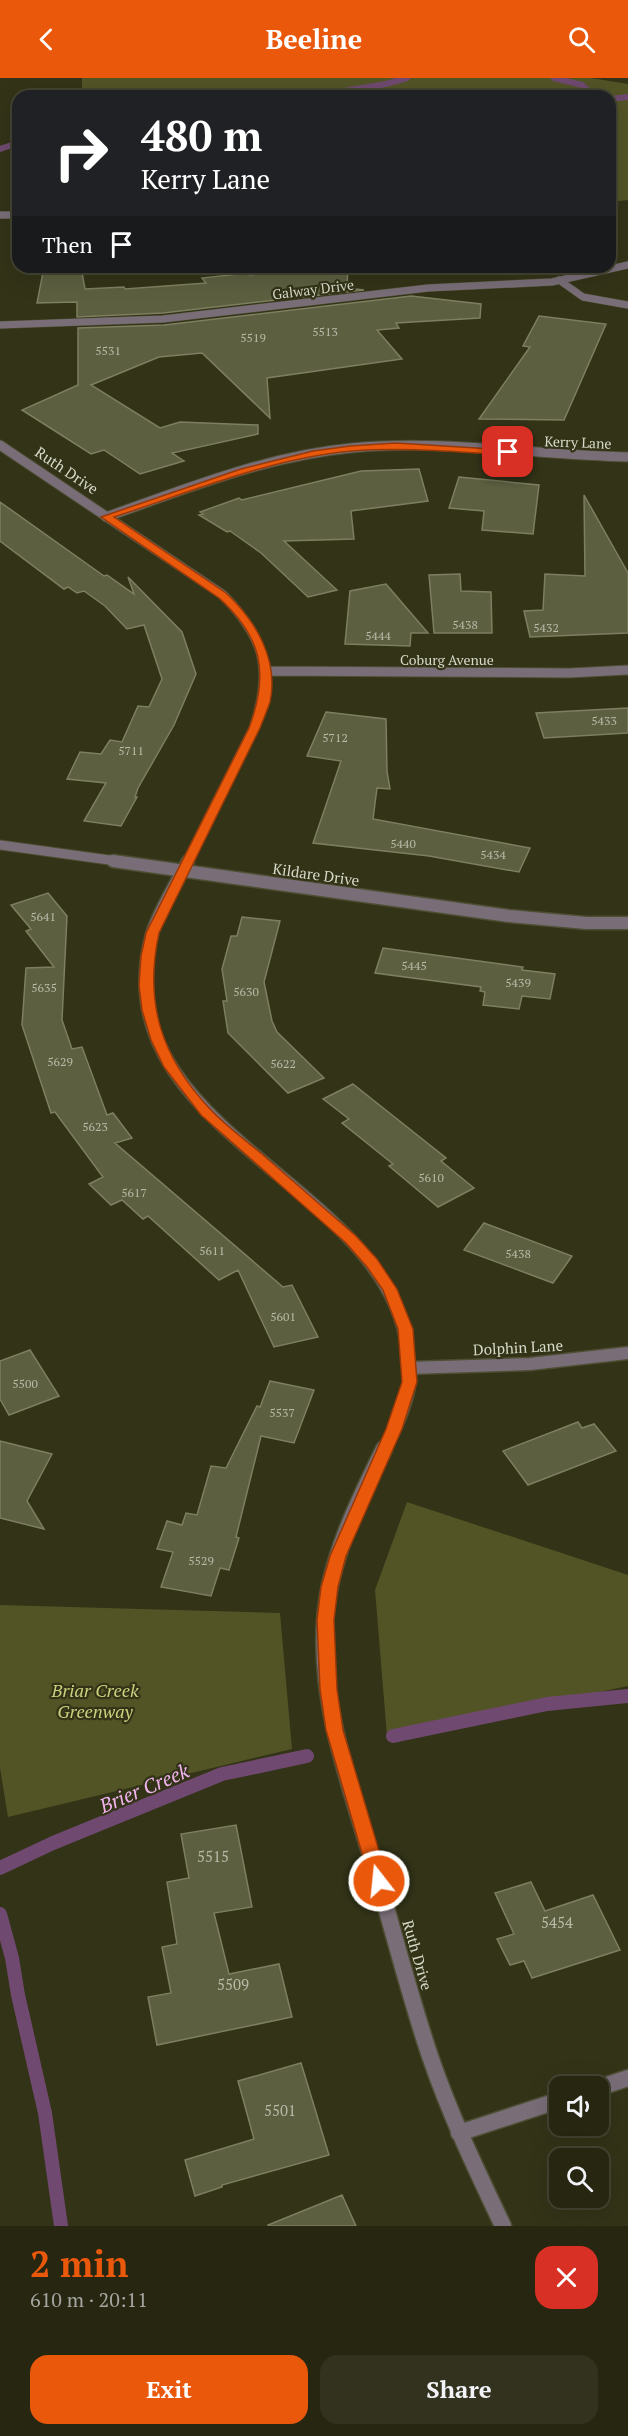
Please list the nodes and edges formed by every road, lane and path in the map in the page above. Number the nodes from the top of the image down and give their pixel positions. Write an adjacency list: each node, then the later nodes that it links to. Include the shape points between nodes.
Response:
1 (591, 273): 2 (street, Galway Drive)
2 (559, 280): 3 (street, via 583,297); 4 (street, Galway Drive, via 428,288 163,319)
3 (628, 305)
4 (0, 325)
5 (0, 445): 7 (street, Ruth Drive)
6 (628, 457): 7 (street, Kerry Lane, via 422,446 350,448 280,460)
7 (106, 517): 9 (street, Ruth Drive, via 235,607 260,644)
8 (628, 670): 9 (street, Coburg Avenue)
9 (266, 671): 11 (street, Ruth Drive, via 264,701 254,728)
10 (0, 845): 11 (street, Kildare Drive)
11 (182, 871): 12 (street, Kildare Drive, via 509,916); 14 (street, Ruth Drive, via 152,933 147,956 148,1010 158,1040 171,1067 206,1112 351,1239 372,1263 390,1289 405,1329)
12 (628, 923)
13 (628, 1353): 14 (street, Dolphin Lane, via 530,1364)
14 (409, 1368): 18 (street, Ruth Drive, via 409,1382 394,1429 352,1521 329,1587 325,1620 328,1689 334,1730 428,2047)
15 (628, 2078): 16 (street)
16 (609, 2084)
17 (549, 2104): 18 (street)
18 (459, 2133): 19 (street, Ruth Drive)
19 (504, 2226)

